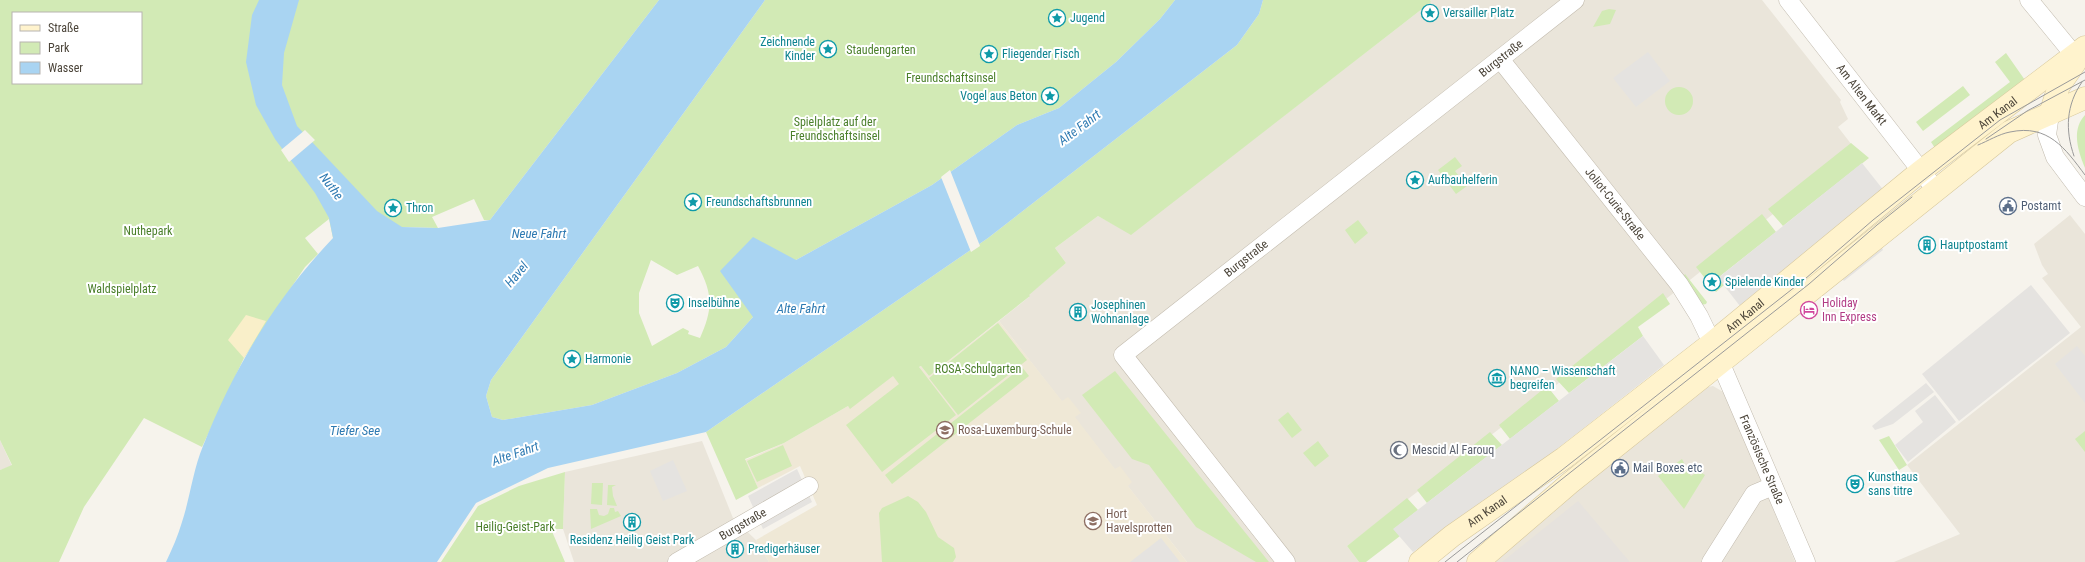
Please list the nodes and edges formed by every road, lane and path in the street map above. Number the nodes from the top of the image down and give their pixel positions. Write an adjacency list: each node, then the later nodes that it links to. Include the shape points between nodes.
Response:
1 (1575, 0): 5 (street, Burgstraße)
2 (1788, 0): 8 (street, Am Alten Markt)
3 (2029, 0): 4 (street)
4 (2082, 51): 7 (street, via 2059,86); 8 (street, Am Kanal)
5 (1500, 59): 11 (street, Joliot-Curie-Straße, via 1679,284 1699,316); 15 (street, Burgstraße, via 1123,355)
6 (2085, 98): 7 (street, Am Kanal)
7 (2050, 114): 9 (street, Am Kanal, via 2009,132); 10 (street, via 2047,135 2055,157)
8 (1921, 171): 9 (street, Am Alten Markt); 11 (street, Am Kanal)
9 (1936, 190): 11 (street, Am Kanal)
10 (2085, 197)
11 (1717, 354): 13 (street, Französische Straße); 16 (street, Am Kanal, via 1452,536); 17 (street, Am Kanal)
12 (809, 486): 14 (street, Burgstraße)
13 (1773, 486): 18 (street, via 1754,494); 19 (street, Französische Straße)
14 (676, 562)
15 (1286, 562)
16 (1420, 562)
17 (1478, 562)
18 (1711, 562)
19 (1806, 562)

